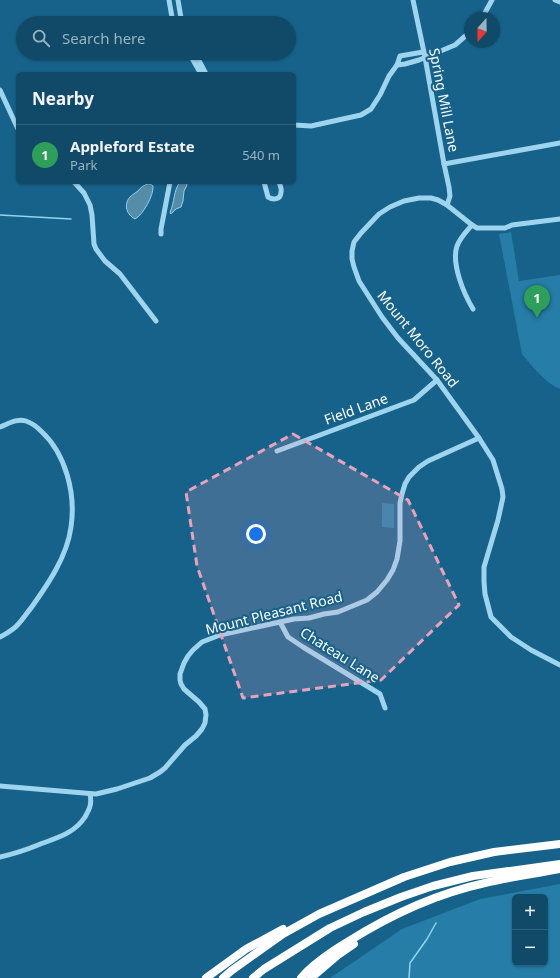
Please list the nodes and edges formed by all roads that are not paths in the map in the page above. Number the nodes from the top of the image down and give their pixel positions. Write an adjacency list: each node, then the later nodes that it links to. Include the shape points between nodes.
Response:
1 (169, 0): 8 (street)
2 (178, 0): 9 (street)
3 (413, 0): 11 (street, Spring Mill Lane)
4 (492, 0): 7 (street)
5 (555, 0): 6 (street)
6 (560, 2)
7 (485, 12)
8 (172, 16)
9 (181, 16)
10 (464, 37): 11 (street, via 456,44)
11 (424, 55): 14 (street, via 409,63); 14 (street, via 400,56); 21 (street, Spring Mill Lane)
12 (193, 60): 15 (street)
13 (199, 60): 16 (street)
14 (397, 65): 19 (street, via 370,109 361,115 311,126)
15 (200, 72)
16 (205, 72)
17 (0, 90): 18 (street)
18 (16, 125)
19 (296, 125)
20 (560, 143): 21 (street)
21 (444, 164): 26 (street, Spring Mill Lane, via 450,196)
22 (76, 184): 31 (street, via 90,205 96,249 104,261 120,274)
23 (170, 184): 29 (street)
24 (265, 184): 25 (street, via 268,197 272,199 279,197 281,193)
25 (279, 184)
26 (447, 205): 28 (street, Mount Moro Road); 32 (street, Mount Moro Road, via 431,198 419,198 390,207 379,214 361,233 352,250 359,281 382,318)
27 (560, 219): 28 (street, Mount Moro Road, via 505,228 477,228)
28 (472, 225): 30 (street, via 458,244 455,258 463,290)
29 (161, 234)
30 (473, 310)
31 (156, 321)
32 (438, 380): 34 (street, Mount Moro Road); 35 (street, Field Lane, via 414,400)
33 (0, 427): 37 (street, via 25,420 44,434 53,444 66,472 72,503 69,540 57,569 21,622)
34 (479, 438): 36 (street, Mount Pleasant Road, via 428,461 409,476 400,503 400,541 397,559 387,580 377,592 367,600 338,612); 38 (street, Mount Moro Road, via 493,460 503,497 484,567 485,594 491,617 510,637)
35 (277, 450)
36 (280, 622): 39 (street, Chateau Lane, via 288,637 380,694); 41 (street, Mount Pleasant Road, via 220,635 202,642 193,650 184,663 180,680 184,689 205,710 205,723 202,729 165,768 150,778 106,792)
37 (0, 637)
38 (560, 665)
39 (385, 708)
40 (0, 786): 41 (street, Mount Pleasant Road)
41 (90, 794): 43 (street, via 89,810 73,830 54,840)
42 (560, 844): 47 (highway, via 494,852 450,862 404,876)
43 (0, 857)
44 (560, 864): 51 (highway, via 473,876 402,897 330,928)
45 (560, 870): 46 (highway, via 486,882)
46 (442, 895): 48 (highway, via 389,922 338,955); 52 (highway, via 408,908 374,926 318,962)
47 (319, 914): 49 (highway, via 278,931 246,949); 50 (highway, via 283,934)
48 (313, 976)
49 (206, 978)
50 (223, 978)
51 (253, 978)
52 (301, 978)

